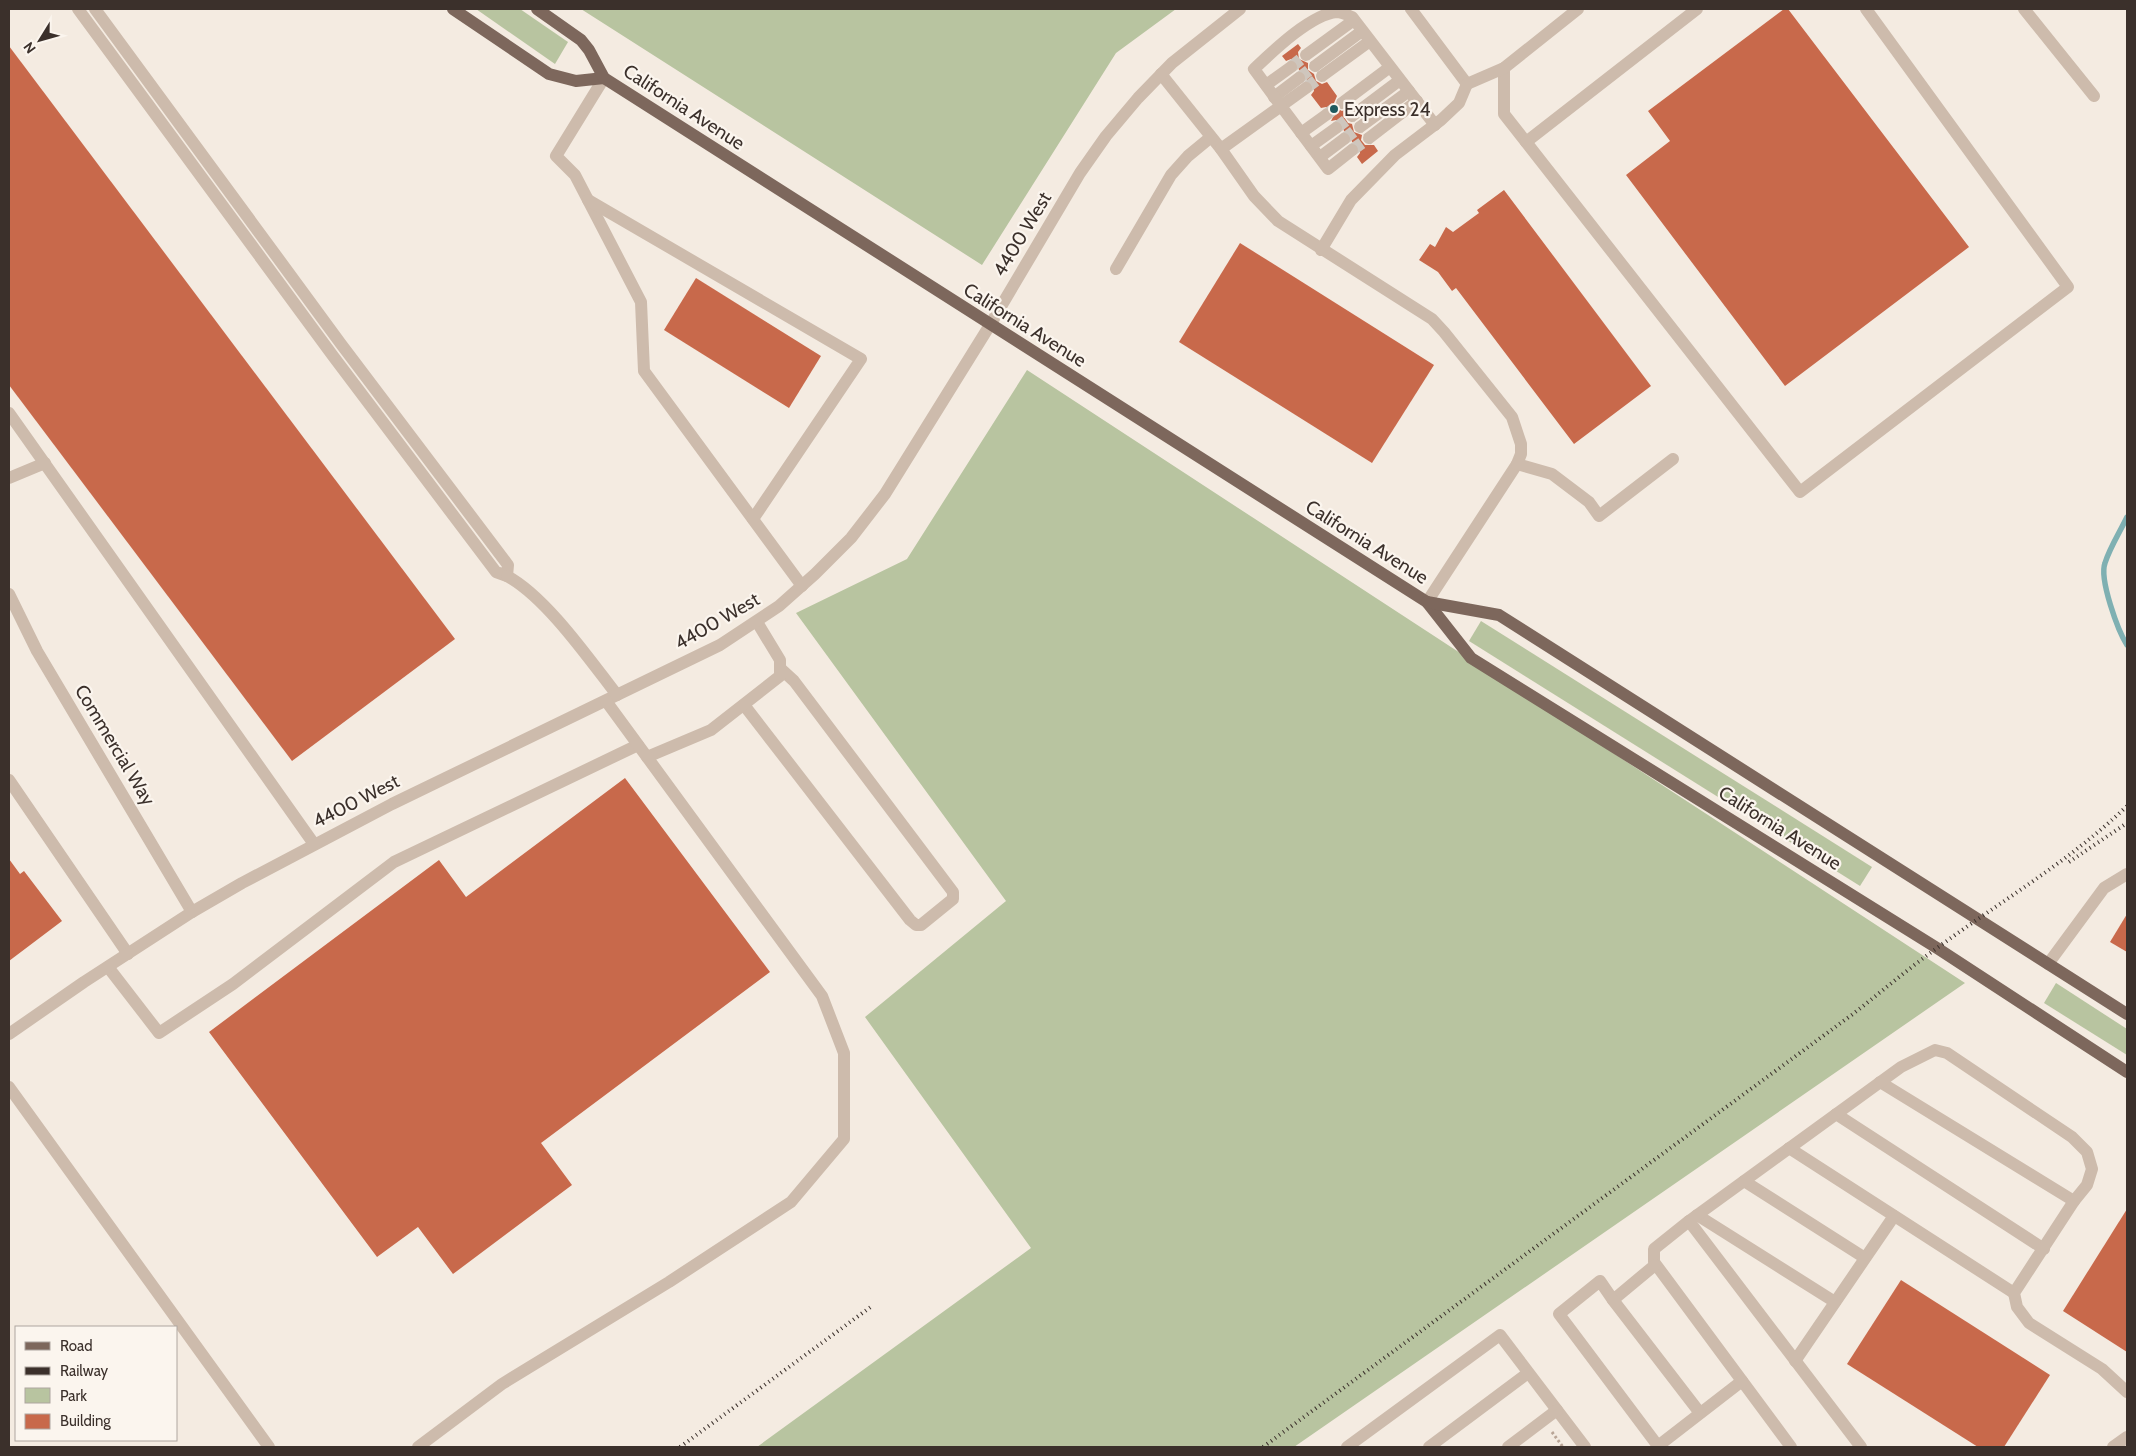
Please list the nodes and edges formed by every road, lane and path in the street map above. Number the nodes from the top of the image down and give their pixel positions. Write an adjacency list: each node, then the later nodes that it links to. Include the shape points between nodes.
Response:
1 (78, 9): 52 (street, via 496,572)
2 (95, 9): 52 (street, via 341,344 508,564)
3 (453, 9): 19 (main road, California Avenue, via 548,74 576,80)
4 (537, 9): 19 (main road, California Avenue, via 581,40)
5 (1240, 9): 18 (street, 4400 West)
6 (1410, 9): 22 (street)
7 (1578, 9): 16 (street)
8 (1697, 9): 37 (street)
9 (1866, 9): 37 (street, via 2068,287 1800,492)
10 (2024, 9): 25 (street)
11 (1354, 20): 12 (street); 13 (street); 23 (street, via 1339,12 1320,16 1304,27 1254,70)
12 (1366, 36): 15 (street); 17 (street)
13 (1306, 55)
14 (1291, 67): 23 (street)
15 (1390, 67): 20 (street); 27 (street)
16 (1504, 68): 22 (street); 37 (street, via 1504,114)
17 (1318, 71)
18 (1162, 74): 34 (street); 45 (street, 4400 West, via 1118,121 1080,173)
19 (604, 78): 42 (street, via 556,156 575,175); 45 (main road, California Avenue)
20 (1400, 80): 24 (street); 29 (street)
21 (1302, 83): 26 (street)
22 (1467, 84): 30 (street, via 1459,103)
23 (1266, 85): 26 (street)
24 (1413, 96): 30 (street); 31 (street); 35 (street)
25 (2094, 96)
26 (1278, 101): 33 (street); 39 (street)
27 (1342, 103)
28 (1326, 115): 33 (street)
29 (1352, 116)
30 (1435, 125): 43 (street, via 1395,155 1351,200)
31 (1360, 127)
32 (1336, 128): 38 (street)
33 (1301, 133): 38 (street)
34 (1211, 137): 39 (street); 44 (street, via 1171,175)
35 (1369, 138)
36 (1344, 139): 41 (street)
37 (1526, 142)
38 (1311, 146): 41 (street)
39 (1221, 149): 43 (street, via 1267,211)
40 (1352, 150): 41 (street, via 1328,169)
41 (1320, 157)
42 (588, 200): 51 (street, via 641,302 644,371); 51 (street, via 861,359)
43 (1321, 250): 49 (street, via 1432,318 1512,417 1521,444)
44 (1116, 269)
45 (990, 325): 53 (street, 4400 West, via 885,494 851,538); 55 (main road, California Avenue)
46 (9, 413): 48 (street)
47 (1673, 460): 49 (street, via 1599,516 1589,502 1552,474)
48 (45, 462): 50 (street); 63 (street)
49 (1517, 464): 55 (street)
50 (9, 478)
51 (753, 519): 53 (street)
52 (508, 576): 58 (street, via 522,584 567,632)
53 (802, 586): 56 (street, 4400 West)
54 (9, 594): 65 (street, Commercial Way, via 37,651)
55 (1427, 602): 67 (main road, California Avenue, via 1499,615); 71 (main road, California Avenue, via 1471,658 1937,948)
56 (757, 622): 57 (street, via 780,660); 58 (street, 4400 West, via 720,645)
57 (782, 670): 59 (street, via 775,681); 59 (street, via 794,680 953,892 953,899 945,907 921,926 910,920)
58 (612, 698): 60 (street); 63 (street, 4400 West)
59 (744, 705): 61 (street, via 711,730)
60 (638, 745): 61 (street); 68 (street, via 394,862 233,984 159,1033)
61 (648, 757): 94 (street, via 822,996 844,1053 844,1139 792,1202 502,1384)
62 (9, 780): 66 (street)
63 (314, 844): 65 (street, 4400 West)
64 (2127, 874): 67 (street, via 2104,888)
65 (192, 912): 66 (street, 4400 West)
66 (128, 954): 68 (street, 4400 West)
67 (2048, 964): 69 (main road, California Avenue)
68 (108, 967): 70 (street, 4400 West)
69 (2127, 1014)
70 (9, 1034)
71 (2127, 1072)
72 (1880, 1082): 74 (street); 77 (street); 77 (street, via 1935,1050 1947,1053 2072,1137 2087,1152 2092,1169 2087,1185)
73 (12, 1092): 93 (street)
74 (1836, 1114): 75 (street); 80 (street)
75 (1789, 1148): 76 (street); 78 (street)
76 (1744, 1181): 79 (street); 81 (street)
77 (2074, 1202): 80 (street)
78 (1894, 1216): 81 (street); 83 (street)
79 (1693, 1218): 82 (street, via 1654,1249); 85 (street); 86 (street)
80 (2044, 1249): 83 (street)
81 (1865, 1258): 85 (street)
82 (1655, 1264): 84 (street); 88 (street)
83 (2014, 1293): 89 (street, via 2017,1307 2029,1323 2102,1369)
84 (1614, 1300): 91 (street); 91 (street, via 1600,1281 1558,1314 1658,1446)
85 (1835, 1302): 86 (street)
86 (1795, 1361): 100 (street)
87 (1528, 1373): 90 (street); 95 (street, via 1500,1335); 96 (street)
88 (1742, 1381): 91 (street); 99 (street)
89 (2127, 1392)
90 (1557, 1410): 97 (street); 98 (street)
91 (1700, 1413)
92 (2127, 1437): 101 (street)
93 (269, 1447)
94 (418, 1447)
95 (1347, 1447)
96 (1429, 1447)
97 (1508, 1447)
98 (1585, 1447)
99 (1791, 1447)
100 (1861, 1447)
101 (2113, 1447)

